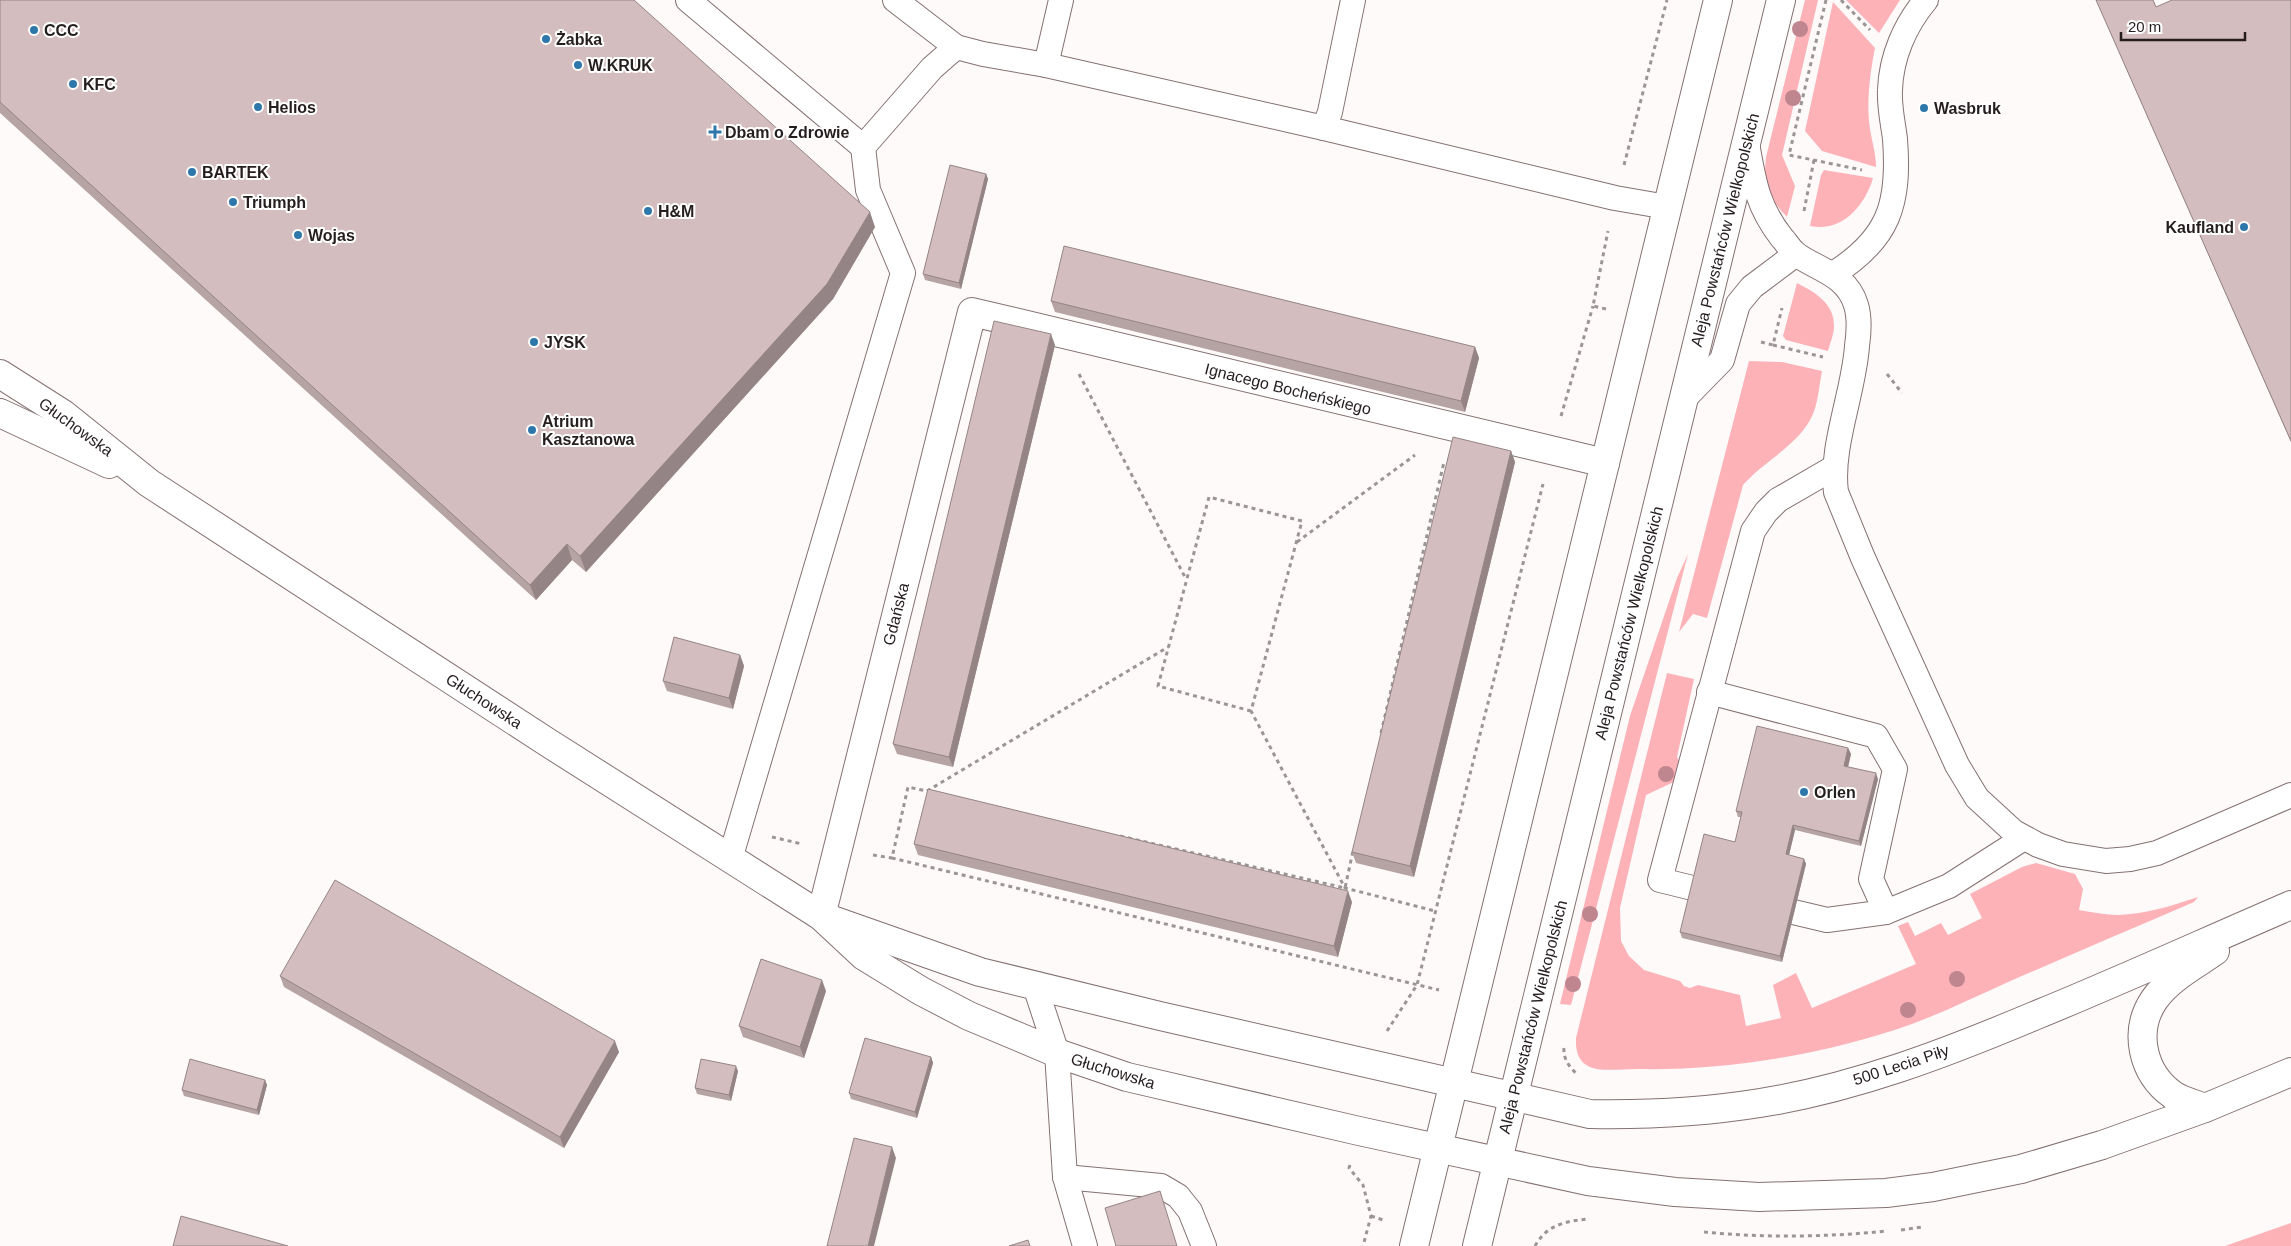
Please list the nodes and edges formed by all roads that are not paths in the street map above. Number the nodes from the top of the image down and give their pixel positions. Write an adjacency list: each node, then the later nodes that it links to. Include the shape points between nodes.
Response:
1 (688, 0): 12 (lane)
2 (896, 0): 8 (lane)
3 (1061, 0): 9 (lane)
4 (1353, 0): 10 (lane)
5 (1718, 0): 13 (street)
6 (1781, 0): 11 (street, Aleja Powstańców Wielkopolskich)
7 (1926, 0): 15 (lane, via 1901,41 1892,74 1890,92 1896,176 1891,207 1878,235 1862,254)
8 (956, 48): 9 (lane); 12 (lane, via 932,68)
9 (1046, 65): 10 (lane)
10 (1324, 128): 13 (lane, via 1615,198)
11 (1747, 141): 14 (lane, via 1755,190 1766,216); 18 (street, Aleja Powstańców Wielkopolskich)
12 (863, 147): 26 (lane, via 868,190 903,272)
13 (1667, 207): 20 (street)
14 (1796, 254): 15 (lane); 18 (lane, via 1752,287 1738,304 1722,360)
15 (1833, 274): 21 (lane, via 1849,289 1856,304 1859,325 1856,365)
16 (972, 312): 20 (street, Ignacego Bocheńskiego); 29 (street, Gdańska)
17 (0, 374): 22 (street, Głuchowska, via 63,414)
18 (1682, 401): 34 (street, Aleja Powstańców Wielkopolskich)
19 (0, 413): 22 (street, Głuchowska)
20 (1605, 463): 33 (street)
21 (1835, 467): 23 (lane, via 1778,500 1757,522); 25 (lane, via 1839,502 1956,766 1989,812)
22 (149, 483): 26 (street, Głuchowska)
23 (1709, 692): 28 (lane, via 1876,736 1895,769 1871,879); 28 (lane, via 1660,880 1827,920)
24 (2291, 795): 25 (lane, via 2158,853 2130,859 2069,856)
25 (2024, 838): 28 (lane, via 1949,886)
26 (730, 859): 29 (street, Głuchowska)
27 (2279, 910): 34 (street, 500 Lecia Piły, via 1997,1032 1909,1065 1829,1088 1761,1102 1651,1114 1590,1114); 35 (street, 500 Lecia Piły, via 2178,977 2155,998 2146,1014 2142,1030 2144,1053 2158,1082 2174,1096)
28 (1886, 912)
29 (821, 916): 30 (street, Głuchowska, via 980,972); 31 (street, Głuchowska, via 864,956 921,991 969,1016)
30 (1035, 986): 31 (lane); 33 (street, Głuchowska)
31 (1057, 1053): 36 (street, Głuchowska, via 1127,1077); 38 (lane)
32 (2291, 1072): 35 (street)
33 (1452, 1084): 34 (street, 500 Lecia Piły); 36 (street)
34 (1513, 1097): 37 (street, Aleja Powstańców Wielkopolskich)
35 (2205, 1108): 37 (street, via 2102,1146 2021,1169 1886,1193 1759,1197 1675,1192 1588,1181)
36 (1438, 1148): 37 (street, Głuchowska); 41 (street)
37 (1498, 1162): 42 (street, Aleja Powstańców Wielkopolskich)
38 (1065, 1176): 39 (lane); 40 (lane, via 1161,1186 1178,1196 1190,1211)
39 (1085, 1246)
40 (1204, 1246)
41 (1414, 1246)
42 (1477, 1246)

